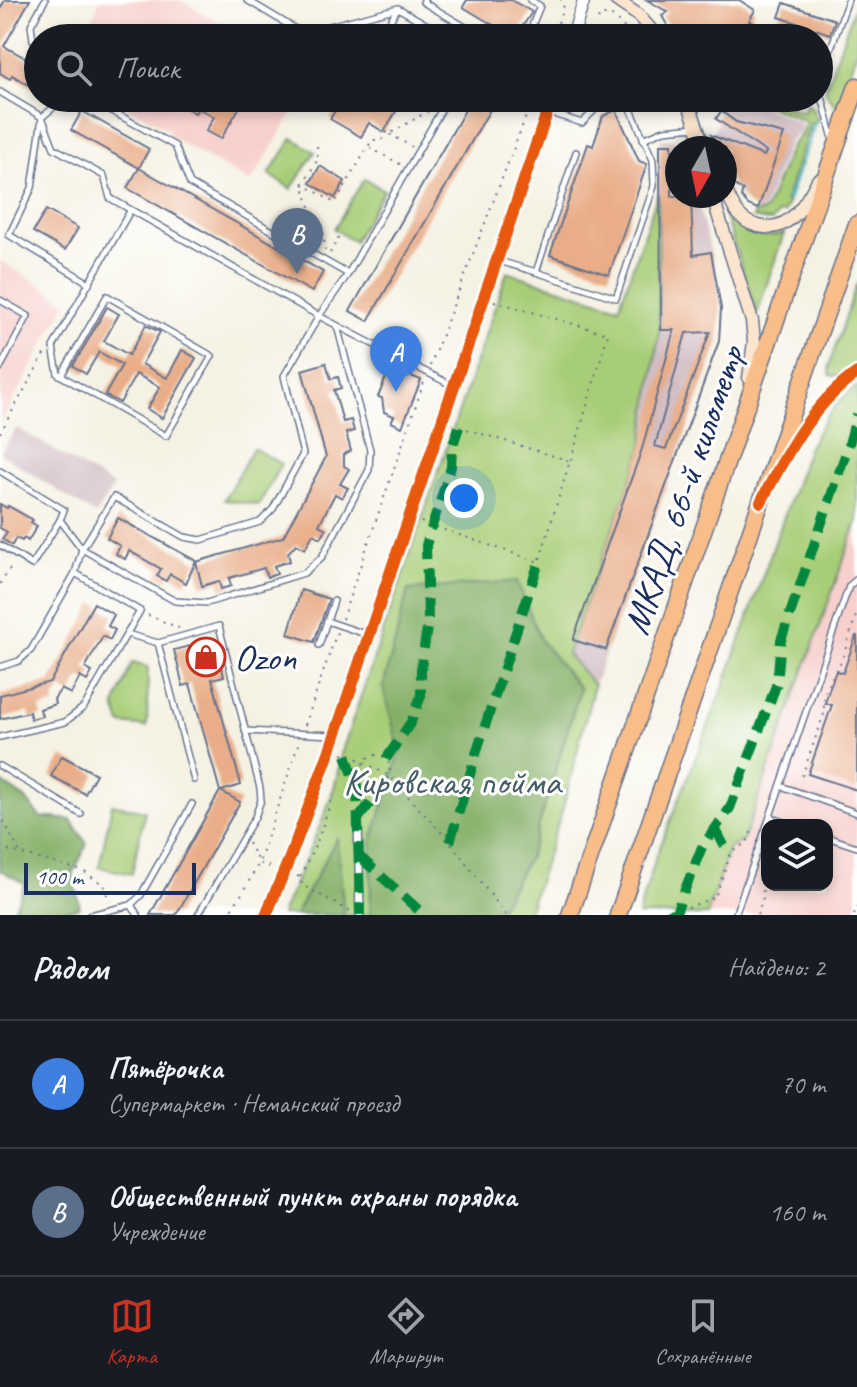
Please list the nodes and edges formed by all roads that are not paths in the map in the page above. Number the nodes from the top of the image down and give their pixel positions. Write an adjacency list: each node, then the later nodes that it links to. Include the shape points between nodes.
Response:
1 (45, 0): 9 (lane)
2 (247, 0): 10 (lane)
3 (424, 0): 14 (lane)
4 (530, 0): 15 (lane, via 540,6)
5 (584, 0): 16 (street)
6 (616, 0): 17 (main road)
7 (848, 0): 18 (lane)
8 (398, 8): 11 (lane); 12 (lane); 13 (lane)
9 (32, 24)
10 (287, 24)
11 (337, 24)
12 (388, 24)
13 (426, 24)
14 (460, 24)
15 (533, 24)
16 (576, 24)
17 (646, 24)
18 (833, 43)
19 (857, 86): 35 (highway, МКАД, 66-й километр)
20 (0, 92): 21 (lane)
21 (24, 106)
22 (34, 112): 31 (lane)
23 (48, 112): 31 (lane)
24 (113, 112): 43 (lane, via 175,146 190,184)
25 (438, 112): 43 (lane)
26 (547, 112): 27 (lane, via 582,123); 41 (street)
27 (593, 112)
28 (631, 112): 34 (lane)
29 (692, 112): 32 (main road)
30 (826, 112): 35 (lane)
31 (42, 117): 39 (lane, via 54,148 104,176 110,198); 44 (lane, via 32,188 9,235)
32 (697, 127): 33 (main road); 34 (lane, via 664,130)
33 (700, 136)
34 (643, 139): 42 (lane, via 653,160 654,186 616,298)
35 (835, 149): 38 (main road, via 809,198 790,220 760,227); 52 (highway, МКАД, 66-й километр)
36 (576, 152): 42 (lane)
37 (716, 208): 52 (main road, via 754,342)
38 (734, 208)
39 (130, 211): 44 (lane); 46 (lane)
40 (857, 224): 54 (highway, МКАД, 66-й километр)
41 (497, 260): 42 (lane); 51 (street)
42 (536, 272)
43 (348, 274): 46 (lane)
44 (89, 283): 50 (lane, via 53,347)
45 (0, 300): 48 (lane, via 28,316)
46 (319, 316): 47 (lane); 57 (lane, via 284,376 303,454 273,509 260,522 201,540 184,537 114,497)
47 (337, 326): 51 (lane); 57 (lane, via 370,450 369,470 322,557 304,573 207,603 175,601)
48 (0, 368)
49 (857, 373): 54 (street, via 815,412)
50 (61, 376): 50 (lane, via 166,436 212,356 107,296)
51 (454, 386): 63 (street)
52 (733, 445): 88 (highway, МКАД, 66-й километр)
53 (0, 471): 55 (lane, via 64,510)
54 (761, 502): 89 (highway, МКАД, 66-й километр)
55 (60, 520): 56 (lane, via 32,565); 57 (lane)
56 (0, 545)
57 (82, 549): 58 (lane)
58 (75, 573): 62 (lane, via 140,611); 66 (lane, via 31,650)
59 (857, 579): 72 (lane, via 849,586)
60 (334, 601): 61 (lane)
61 (327, 621): 63 (lane); 65 (lane)
62 (127, 634): 64 (lane); 69 (lane, via 84,707 65,722)
63 (368, 635): 68 (street)
64 (158, 643): 67 (lane, via 219,626); 71 (lane)
65 (319, 645)
66 (0, 667)
67 (245, 731): 68 (lane); 85 (lane, via 261,800)
68 (335, 735): 86 (street)
69 (0, 737)
70 (0, 766): 75 (lane)
71 (194, 780)
72 (781, 786): 74 (lane); 76 (lane)
73 (192, 804): 82 (lane)
74 (857, 813)
75 (81, 814)
76 (770, 817): 78 (lane)
77 (358, 819): 87 (street)
78 (776, 819)
79 (833, 839): 81 (lane)
80 (761, 842): 90 (lane)
81 (857, 847)
82 (131, 905): 83 (lane); 84 (lane)
83 (90, 915)
84 (138, 915)
85 (198, 915)
86 (266, 915)
87 (358, 915)
88 (570, 915)
89 (618, 915)
90 (735, 915)

